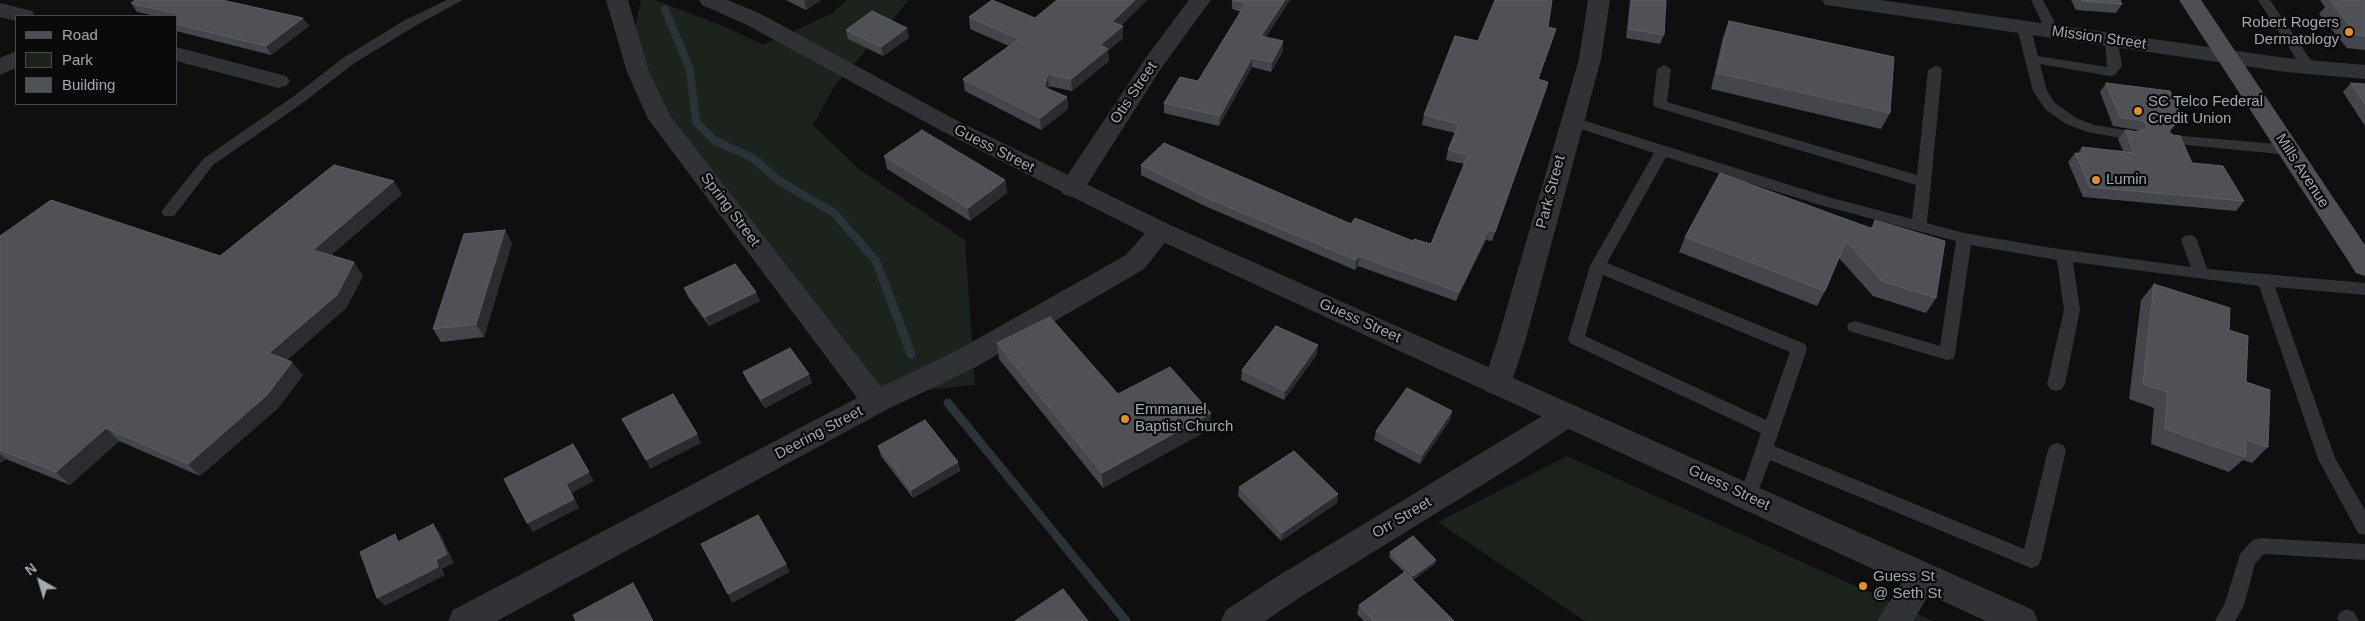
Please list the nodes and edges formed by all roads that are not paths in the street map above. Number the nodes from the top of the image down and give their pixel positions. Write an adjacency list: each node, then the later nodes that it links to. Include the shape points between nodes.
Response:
1 (457, 0): 32 (lane, via 410,22 348,62 208,162)
2 (617, 0): 46 (street, Spring Street, via 638,72 660,119)
3 (1200, 0): 31 (street, Otis Street, via 1153,64)
4 (1599, 0): 25 (street, Park Street, via 1590,59)
5 (1833, 0): 12 (street, Mission Street)
6 (2037, 0): 13 (lane)
7 (2190, 0): 16 (main road, Mills Avenue)
8 (2264, 0): 20 (lane)
9 (717, 1): 31 (street, Guess Street)
10 (0, 10): 11 (street)
11 (20, 15)
12 (2024, 28): 13 (street, Mission Street); 18 (lane)
13 (2053, 32): 14 (street, Mission Street)
14 (2112, 40): 16 (street, Mission Street); 18 (lane, via 2115,66 2110,72)
15 (178, 55): 24 (street)
16 (2226, 55): 20 (street, Mission Street); 28 (main road, Mills Avenue)
17 (15, 59): 19 (street)
18 (2032, 59): 26 (lane, via 2040,91 2050,106 2071,121 2092,129)
19 (0, 68)
20 (2310, 68): 23 (street, Mission Street)
21 (1664, 70): 30 (lane, via 1660,104)
22 (1936, 70): 30 (lane)
23 (2365, 72)
24 (278, 81)
25 (1571, 120): 29 (lane); 44 (street, Park Street)
26 (2132, 135)
27 (2171, 140): 28 (lane)
28 (2289, 150): 39 (main road, Mills Avenue)
29 (1662, 152): 33 (lane); 38 (lane)
30 (1923, 182): 33 (lane)
31 (1072, 188): 34 (street, Guess Street)
32 (169, 212)
33 (1918, 226): 35 (lane)
34 (1161, 231): 44 (street, Guess Street); 46 (street, Deering Street, via 1135,262 966,359)
35 (1964, 238): 37 (lane); 43 (lane, via 1947,354)
36 (2188, 240): 40 (lane)
37 (2064, 256): 40 (lane); 45 (lane, via 2072,310)
38 (1598, 266): 48 (lane, via 1576,339); 48 (lane, via 1799,349)
39 (2365, 266)
40 (2201, 273): 41 (lane)
41 (2265, 281): 42 (lane); 52 (lane, via 2327,459)
42 (2365, 290)
43 (1856, 327)
44 (1497, 384): 47 (street, Guess Street)
45 (2056, 384)
46 (876, 402): 55 (street, Deering Street)
47 (1566, 415): 51 (street, Guess Street); 56 (street, Orr Street)
48 (1771, 430): 49 (lane)
49 (1764, 450): 50 (lane, via 2031,560); 51 (lane)
50 (2056, 450)
51 (1748, 497): 54 (street, Guess Street)
52 (2365, 527)
53 (2365, 552): 59 (lane, via 2260,546 2247,560 2234,605)
54 (1923, 578): 57 (street); 58 (street, Guess Street)
55 (465, 621)
56 (1238, 621)
57 (1894, 621)
58 (2021, 621)
59 (2225, 621)

